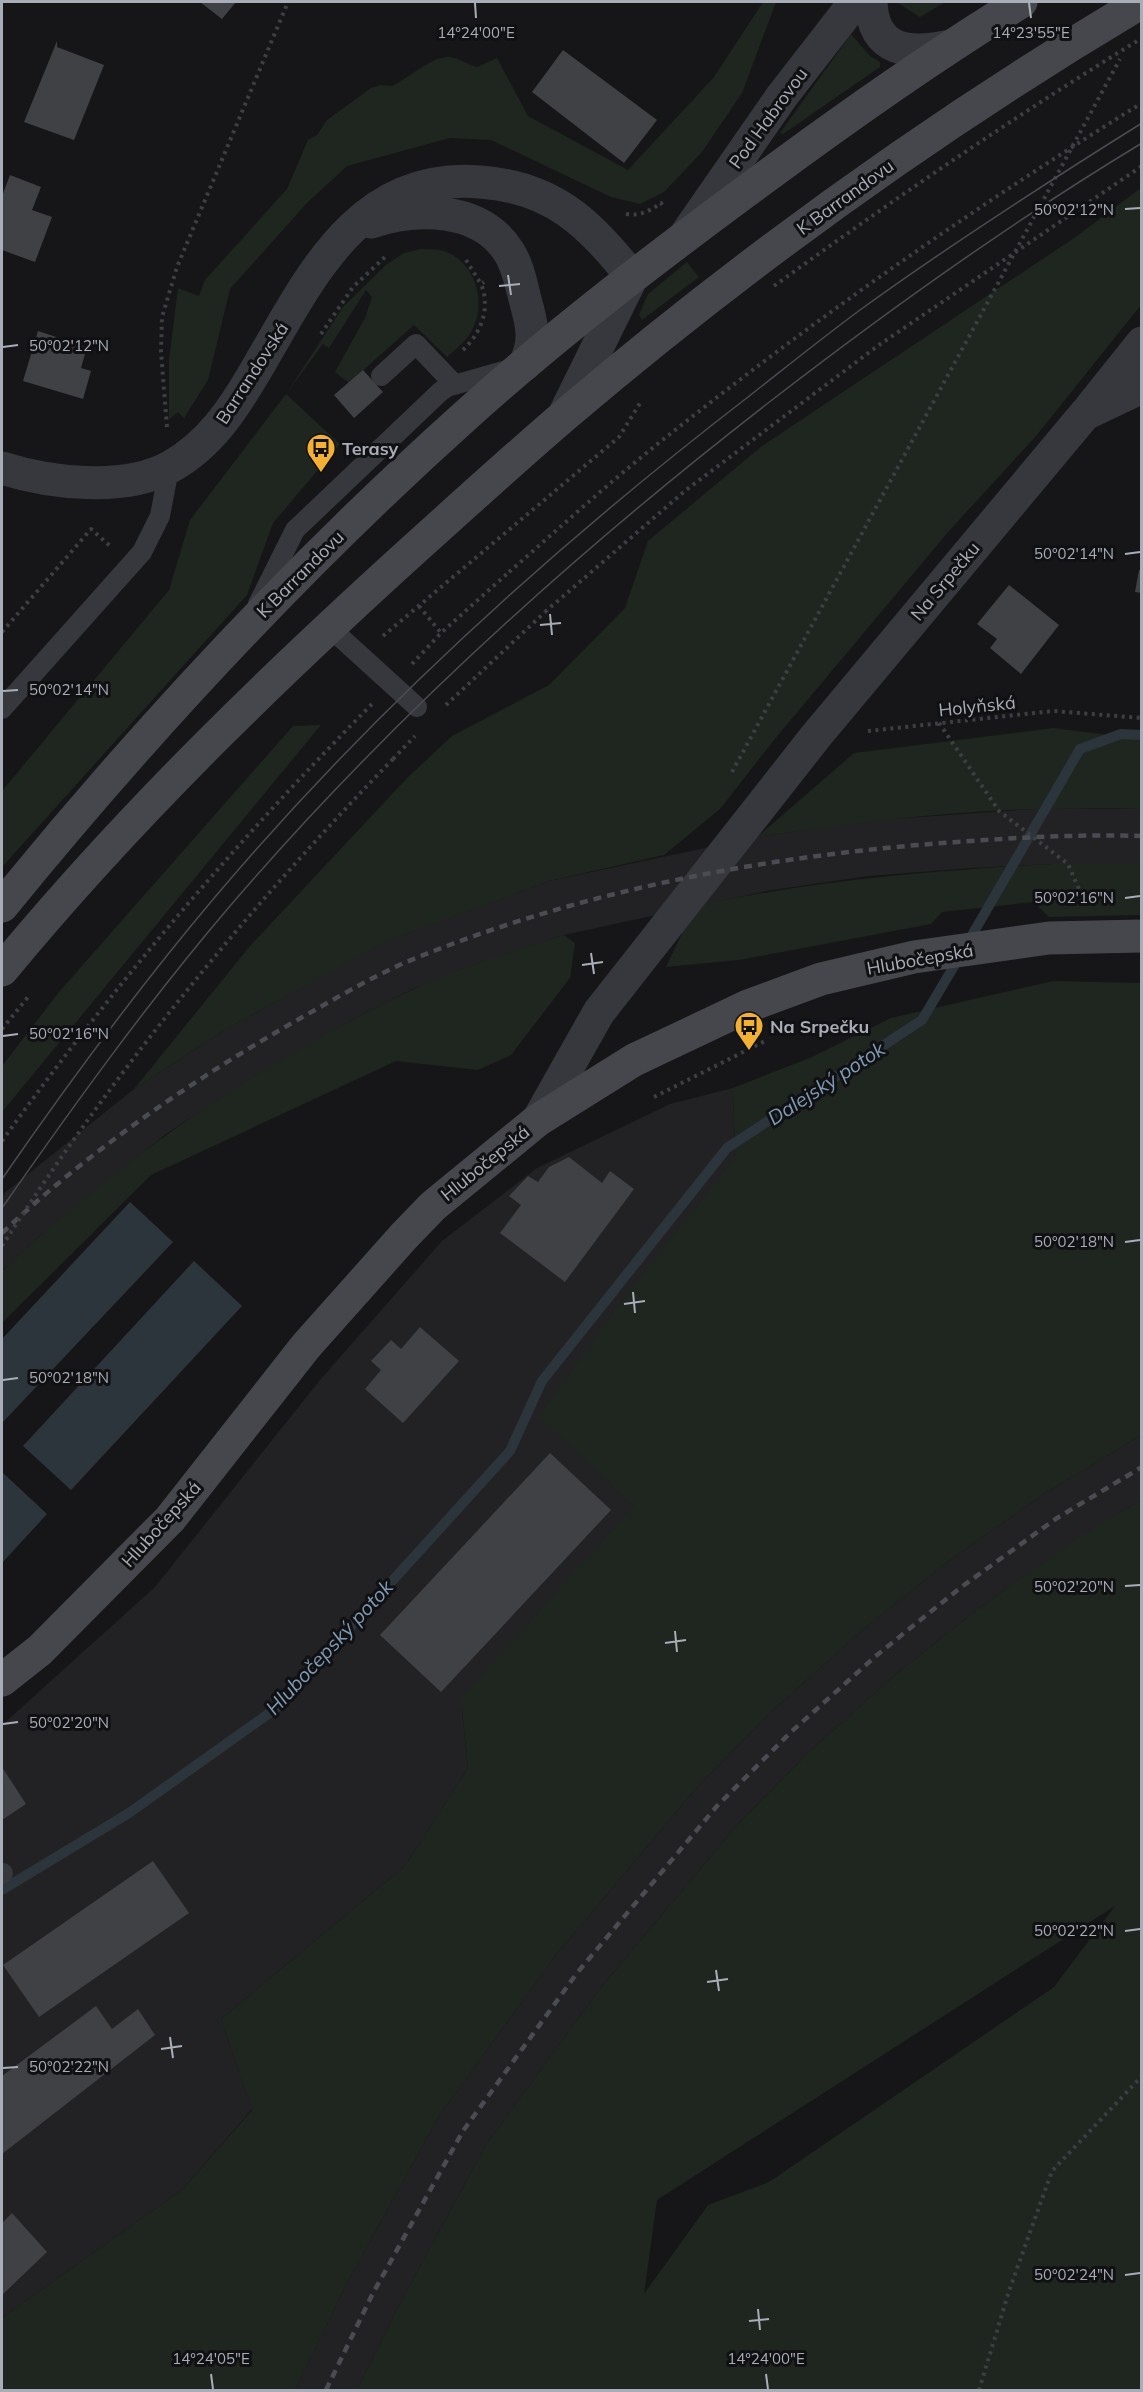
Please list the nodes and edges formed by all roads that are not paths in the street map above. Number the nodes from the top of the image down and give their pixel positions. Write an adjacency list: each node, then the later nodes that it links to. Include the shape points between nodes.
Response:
1 (855, 2): 6 (street, Pod Habrovou)
2 (871, 2): 5 (street, via 876,30 883,39 912,50)
3 (1021, 2): 5 (main road, K Barrandovu)
4 (1142, 2): 15 (main road, K Barrandovu, via 971,110 766,274)
5 (951, 46): 6 (main road, K Barrandovu)
6 (684, 237): 8 (main road, K Barrandovu)
7 (337, 244): 8 (street, Barrandovská, via 362,217 406,192 452,181 502,183 549,200 584,222); 10 (street, Barrandovská, via 367,224 404,214 461,217 489,231 516,266 533,329 531,352); 17 (street, Barrandovská, via 303,291 234,407 207,441)
8 (632, 277): 10 (main road, K Barrandovu); 15 (street, K Barrandovu)
9 (1142, 343): 14 (street)
10 (524, 365): 12 (lane); 19 (main road, K Barrandovu, via 389,487)
11 (381, 376): 12 (lane, via 416,344)
12 (455, 385): 19 (lane, via 440,392 295,530)
13 (1142, 387): 14 (street, Na Srpečku)
14 (1085, 414): 25 (street, Na Srpečku, via 816,736 599,1012)
15 (564, 415): 18 (main road, K Barrandovu)
16 (2, 468): 17 (street, Barrandovská, via 58,481 97,483)
17 (169, 468): 21 (lane, via 160,516 142,552)
18 (328, 626): 20 (lane); 24 (main road, K Barrandovu, via 178,773 56,904)
19 (246, 627): 22 (main road, K Barrandovu)
20 (417, 707)
21 (2, 709)
22 (2, 906)
23 (1142, 936): 25 (main road, Hlubočepská, via 1049,938 914,957 821,979 748,1006 634,1060)
24 (2, 970)
25 (538, 1120): 26 (main road, Hlubočepská, via 433,1206 404,1236 306,1346 170,1519 40,1650)
26 (2, 1680)

